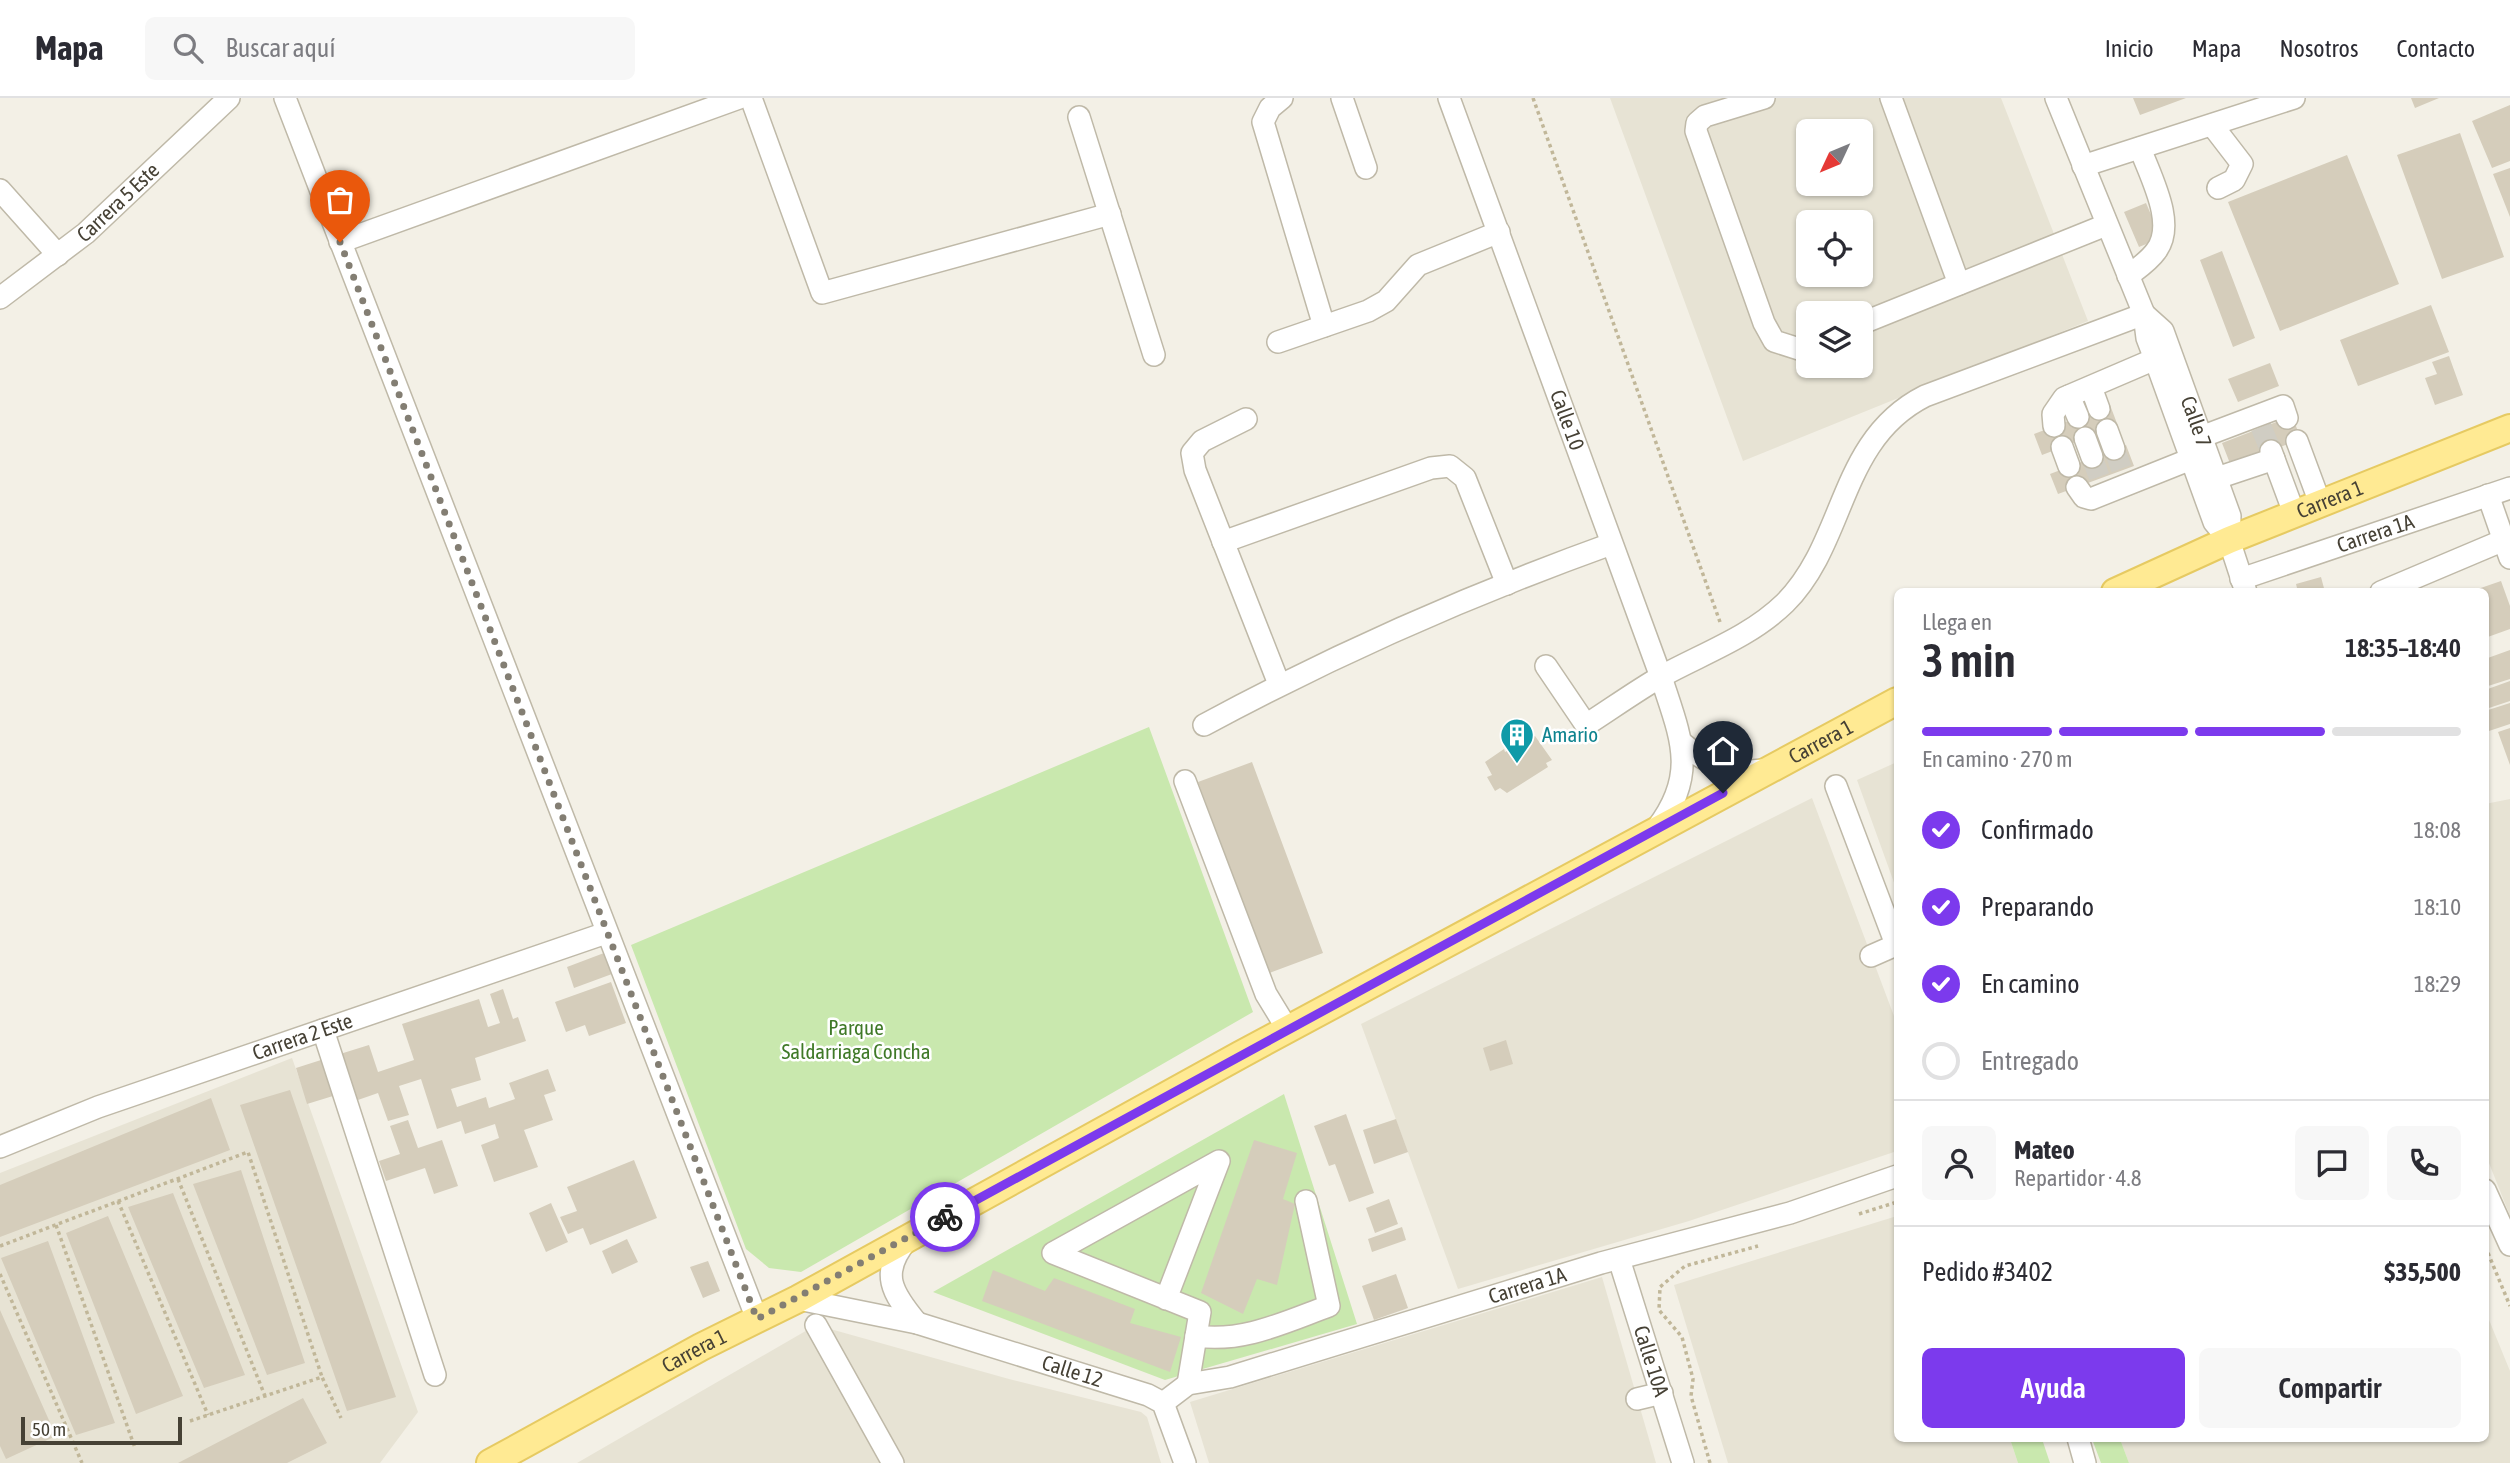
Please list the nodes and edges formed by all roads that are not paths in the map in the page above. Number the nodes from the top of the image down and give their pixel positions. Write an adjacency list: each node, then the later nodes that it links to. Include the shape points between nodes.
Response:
1 (229, 98): 23 (street, Carrera 5 Este)
2 (285, 98): 22 (street)
3 (739, 98): 22 (street)
4 (751, 98): 19 (street, via 822,293)
5 (1282, 98): 29 (street, via 1263,122)
6 (1342, 98): 16 (street)
7 (1449, 98): 21 (street, Calle 10)
8 (1764, 98): 31 (street, via 1705,116 1696,131 1764,323 1774,341)
9 (1891, 98): 25 (street)
10 (2056, 98): 15 (street, Calle 7)
11 (2294, 98): 13 (street)
12 (1079, 117): 19 (street)
13 (2212, 125): 14 (street); 17 (street, via 2242,164 2234,180)
14 (2140, 148): 15 (street); 24 (street, via 2165,222 2164,238 2156,252)
15 (2083, 166): 20 (street, Calle 7)
16 (1366, 168)
17 (2218, 188)
18 (0, 190): 23 (street)
19 (1110, 214): 32 (street)
20 (2106, 225): 24 (street, Calle 7); 25 (street)
21 (1499, 232): 29 (street, via 1418,265 1386,301); 53 (street, Calle 10)
22 (340, 242): 69 (street)
23 (58, 255): 26 (street, Carrera 5 Este)
24 (2127, 276): 27 (street, Calle 7)
25 (1959, 284): 28 (street)
26 (0, 298)
27 (2144, 314): 33 (street, Calle 7); 42 (street, Calle 7, via 2163,331); 60 (street, via 1925,396 1893,417 1867,446 1799,586 1763,621)
28 (1873, 319)
29 (1324, 326): 30 (street)
30 (1278, 342)
31 (1796, 348)
32 (1154, 355)
33 (2155, 359): 34 (street); 44 (street, Calle 7)
34 (2091, 387): 35 (street); 36 (street)
35 (2070, 396): 37 (street); 40 (street, via 2057,405)
36 (2099, 409)
37 (2077, 417)
38 (2287, 418): 42 (street, via 2283,406 2259,422)
39 (1246, 419): 52 (street, via 1202,441 1192,453)
40 (2054, 426)
41 (2510, 428): 49 (main road, Carrera 1)
42 (2207, 435): 45 (street, Calle 7)
43 (2297, 441): 49 (street)
44 (2191, 459): 46 (street, via 2103,485 2091,499); 51 (street, Calle 7, via 2214,522)
45 (2223, 476): 50 (street, via 2272,455); 51 (street, Calle 7)
46 (2077, 487)
47 (2510, 488): 48 (street, Carrera 1A)
48 (2488, 495): 54 (street); 56 (street, Carrera 1A)
49 (2320, 503): 50 (main road, Carrera 1)
50 (2294, 513): 51 (main road, Carrera 1)
51 (2229, 540): 56 (street, Calle 7); 57 (main road, Carrera 1)
52 (1223, 542): 55 (street, via 1431,468 1450,466 1465,478); 61 (street)
53 (1611, 544): 55 (street); 60 (street, Calle 10)
54 (2507, 549): 58 (street)
55 (1507, 584): 61 (street)
56 (2244, 585)
57 (2124, 588)
58 (2393, 588)
59 (1546, 666): 60 (street, via 1586,725)
60 (1661, 677): 64 (street, Calle 10)
61 (1279, 684): 63 (street)
62 (1894, 703): 65 (main road, Carrera 1)
63 (1204, 725)
64 (1682, 743): 65 (street, via 1720,768); 68 (street, Calle 10, via 1684,761 1677,797)
65 (1766, 770): 68 (main road, Carrera 1)
66 (1185, 781): 74 (street, via 1266,994)
67 (1836, 786): 70 (street)
68 (1657, 828): 74 (main road, Carrera 1)
69 (607, 933): 73 (street, Carrera 2 Este); 84 (street)
70 (1894, 938)
71 (1894, 947): 72 (street)
72 (1871, 956)
73 (323, 1030): 75 (street, Carrera 2 Este, via 98,1107); 88 (street)
74 (1287, 1030): 79 (main road, Carrera 1)
75 (0, 1147)
76 (1894, 1177): 81 (street, Carrera 1A, via 1790,1213)
77 (2489, 1199): 80 (street)
78 (1306, 1201): 87 (street, via 1329,1306 1240,1338)
79 (909, 1237): 82 (main road, Carrera 1); 85 (street, via 893,1261 891,1284)
80 (2510, 1245)
81 (1605, 1257): 89 (street, Carrera 1A, via 1230,1377); 90 (street, Calle 10A)
82 (798, 1299): 84 (main road, Carrera 1); 85 (street, Calle 12)
83 (1166, 1299): 83 (street, via 1053,1253 1219,1161 1214,1173); 87 (street, via 1200,1312)
84 (757, 1319): 94 (main road, Carrera 1)
85 (917, 1323): 92 (street, Calle 12)
86 (816, 1325): 95 (street)
87 (1196, 1336): 89 (street)
88 (435, 1375)
89 (1188, 1384): 92 (street, Carrera 1A)
90 (1662, 1393): 91 (street); 97 (street, Calle 10A)
91 (1637, 1399)
92 (1163, 1403): 96 (street)
93 (2079, 1442): 98 (street)
94 (490, 1463)
95 (893, 1463)
96 (1185, 1463)
97 (1683, 1463)
98 (2085, 1463)

